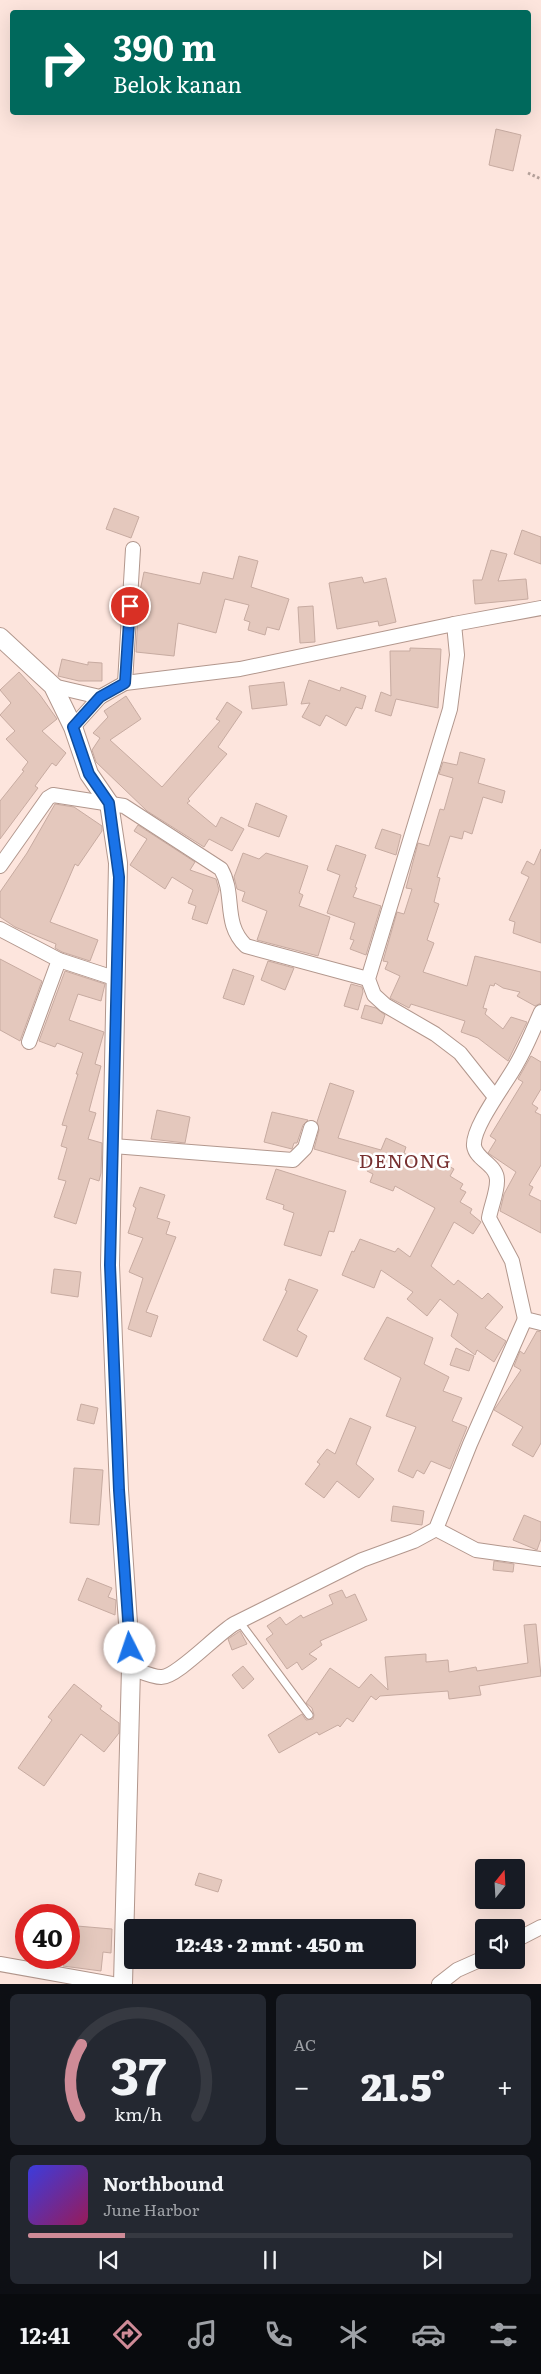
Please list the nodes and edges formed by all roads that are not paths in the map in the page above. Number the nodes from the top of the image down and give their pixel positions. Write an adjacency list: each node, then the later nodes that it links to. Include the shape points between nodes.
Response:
1 (133, 549): 5 (street)
2 (541, 608): 3 (street)
3 (454, 624): 5 (street, via 240,669); 14 (street, via 457,662 450,709)
4 (0, 637): 6 (street)
5 (125, 683): 7 (street)
6 (53, 686): 7 (street); 8 (street)
7 (100, 697): 8 (street)
8 (73, 727): 9 (street, via 89,774)
9 (109, 803): 10 (street, via 53,795); 13 (street, via 119,877); 14 (street, via 124,806 221,869 227,882 234,930 246,946)
10 (0, 866)
11 (0, 929): 12 (street)
12 (59, 960): 13 (street); 16 (street)
13 (117, 979): 19 (street)
14 (368, 979): 17 (street, via 374,995 385,1005 435,1034 460,1053)
15 (541, 1012): 17 (street, via 516,1066)
16 (30, 1042)
17 (495, 1097): 20 (street, via 474,1146 496,1174 488,1218 512,1261)
18 (311, 1128): 19 (street, via 305,1148 293,1160)
19 (113, 1146): 25 (street, via 110,1297)
20 (525, 1319): 21 (street); 22 (street)
21 (541, 1322)
22 (436, 1529): 23 (street, via 476,1550); 24 (street, via 414,1542 362,1560)
23 (541, 1559)
24 (239, 1621): 25 (street, via 219,1632 180,1669 168,1676); 26 (lane)
25 (131, 1668): 32 (street)
26 (309, 1716)
27 (541, 1927): 28 (street)
28 (525, 1935)
29 (475, 1962): 33 (street)
30 (0, 1964): 31 (street)
31 (112, 1984)
32 (123, 1984)
33 (439, 1984)

